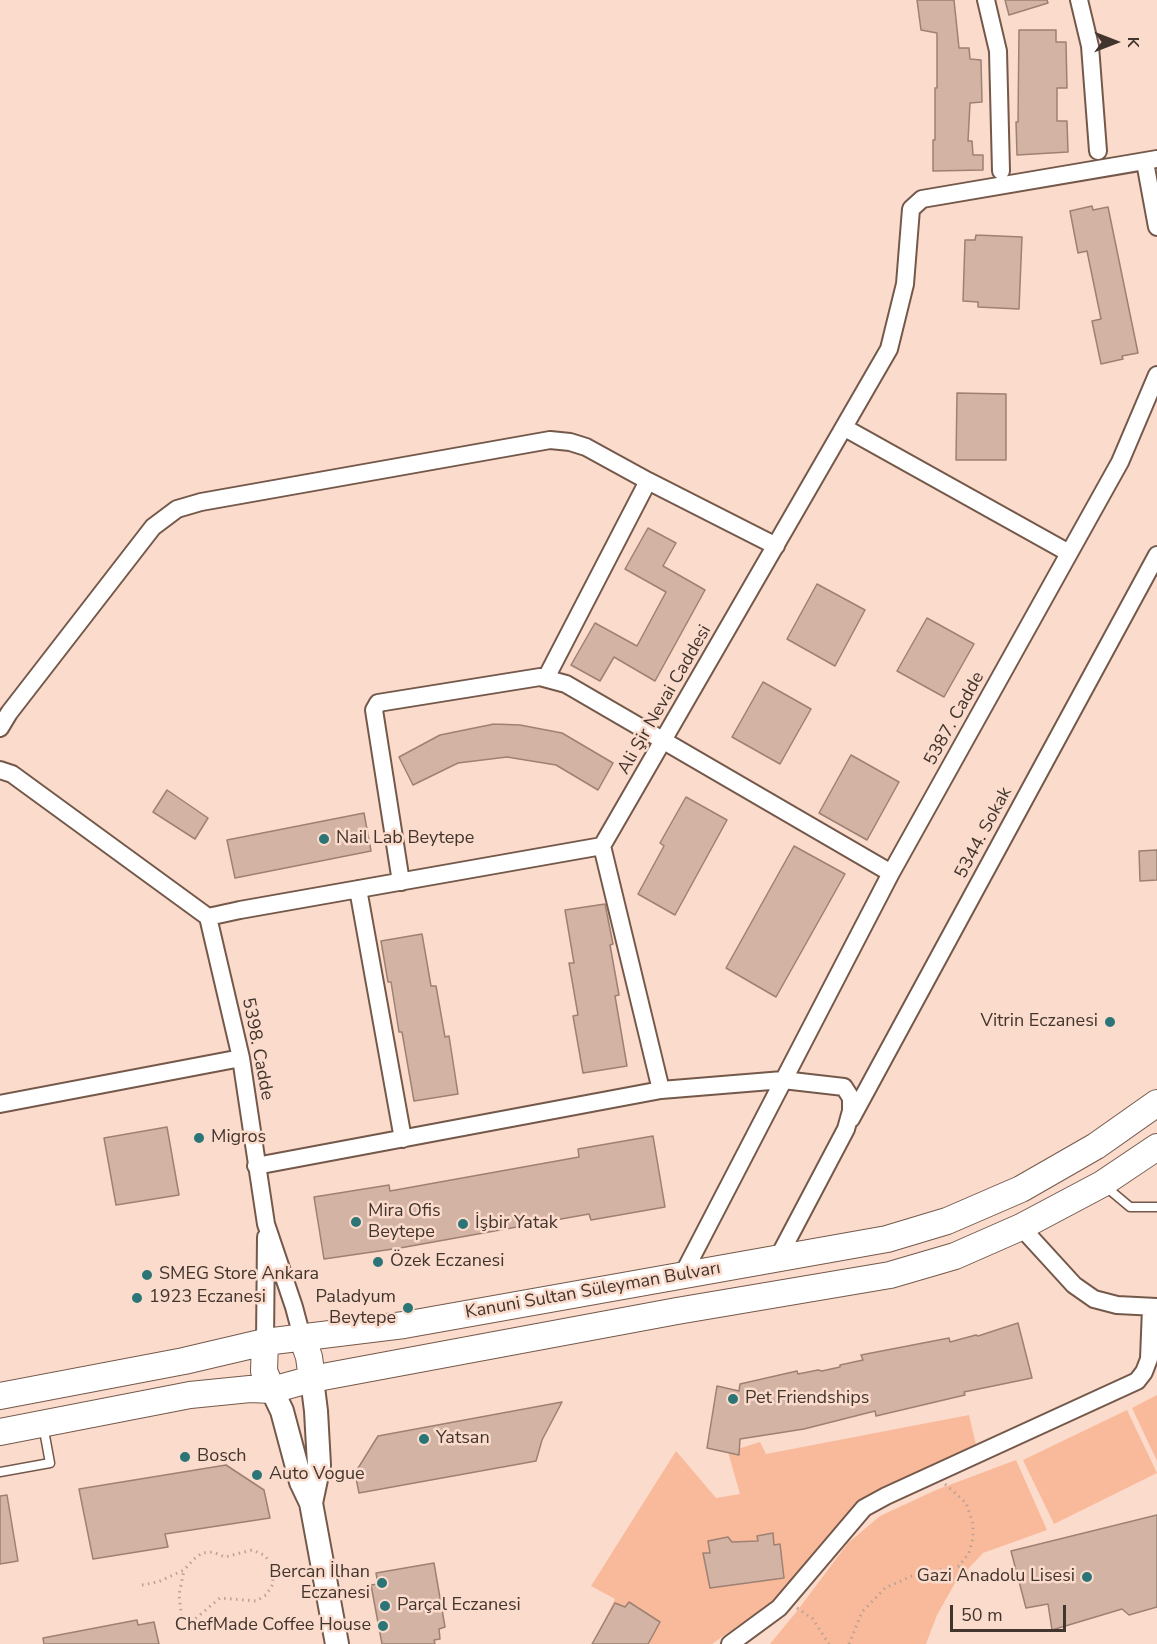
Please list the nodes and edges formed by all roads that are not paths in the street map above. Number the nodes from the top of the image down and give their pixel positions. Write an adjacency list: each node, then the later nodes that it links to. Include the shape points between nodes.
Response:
1 (986, 0): 5 (street, via 998,51)
2 (1079, 0): 3 (street, via 1090,46)
3 (1098, 151)
4 (1151, 161): 6 (street); 8 (street, Ali Şir Nevai Caddesi, via 922,199 911,209 905,284 889,349)
5 (1001, 171)
6 (1157, 228)
7 (1157, 375): 11 (street, 5387. Cadde, via 1120,462)
8 (845, 428): 10 (street, Ali Şir Nevai Caddesi); 11 (street)
9 (648, 481): 10 (street); 13 (street); 14 (street, via 586,447 550,440 177,509 153,527)
10 (776, 546): 15 (street, Ali Şir Nevai Caddesi)
11 (1069, 553): 18 (street, 5387. Cadde)
12 (1157, 555): 27 (street, 5344. Sokak)
13 (546, 678): 15 (street, via 566,684); 19 (street, via 378,703 374,710)
14 (0, 728)
15 (664, 740): 17 (street, Ali Şir Nevai Caddesi); 18 (street)
16 (0, 770): 21 (street, via 12,774)
17 (602, 846): 19 (street); 24 (street)
18 (891, 873): 23 (street, 5387. Cadde)
19 (401, 882): 20 (street)
20 (358, 889): 21 (street); 28 (street)
21 (208, 917): 22 (street, 5398. Cadde)
22 (241, 1058): 26 (street); 30 (street, 5398. Cadde)
23 (783, 1080): 24 (street); 27 (street, via 844,1087 851,1098); 36 (street, 5387. Cadde)
24 (661, 1090): 28 (street)
25 (1157, 1103): 35 (main road, Kanuni Sultan Süleyman Bulvarı, via 1068,1164 973,1211 887,1239)
26 (0, 1104)
27 (846, 1129): 35 (street, 5344. Sokak)
28 (403, 1138): 30 (street)
29 (1157, 1147): 31 (main road, Kanuni Sultan Süleyman Bulvarı)
30 (256, 1166): 33 (street, 5398. Cadde)
31 (1102, 1184): 32 (lane, via 1130,1207); 34 (main road, Kanuni Sultan Süleyman Bulvarı)
32 (1157, 1208)
33 (266, 1224): 38 (street, 5398. Cadde); 39 (street, 5398. Cadde)
34 (1021, 1227): 37 (street, via 1074,1285 1094,1299); 40 (main road, Kanuni Sultan Süleyman Bulvarı, via 955,1256 890,1275)
35 (778, 1258): 36 (main road, Kanuni Sultan Süleyman Bulvarı)
36 (683, 1274): 38 (main road, Kanuni Sultan Süleyman Bulvarı, via 404,1325)
37 (1154, 1307): 48 (street, via 1149,1359 1137,1381 864,1508 779,1608)
38 (302, 1337): 39 (main road, Kanuni Sultan Süleyman Bulvarı); 40 (main road)
39 (265, 1342): 41 (main road, via 264,1371); 42 (main road, Kanuni Sultan Süleyman Bulvarı)
40 (312, 1379): 41 (main road, Kanuni Sultan Süleyman Bulvarı); 46 (street, via 319,1465)
41 (272, 1390): 43 (main road, Kanuni Sultan Süleyman Bulvarı, via 189,1395); 46 (street)
42 (0, 1396)
43 (43, 1423): 44 (main road, Kanuni Sultan Süleyman Bulvarı); 45 (lane, via 50,1463)
44 (0, 1432)
45 (0, 1472)
46 (311, 1503): 47 (street)
47 (337, 1644)
48 (729, 1644)

